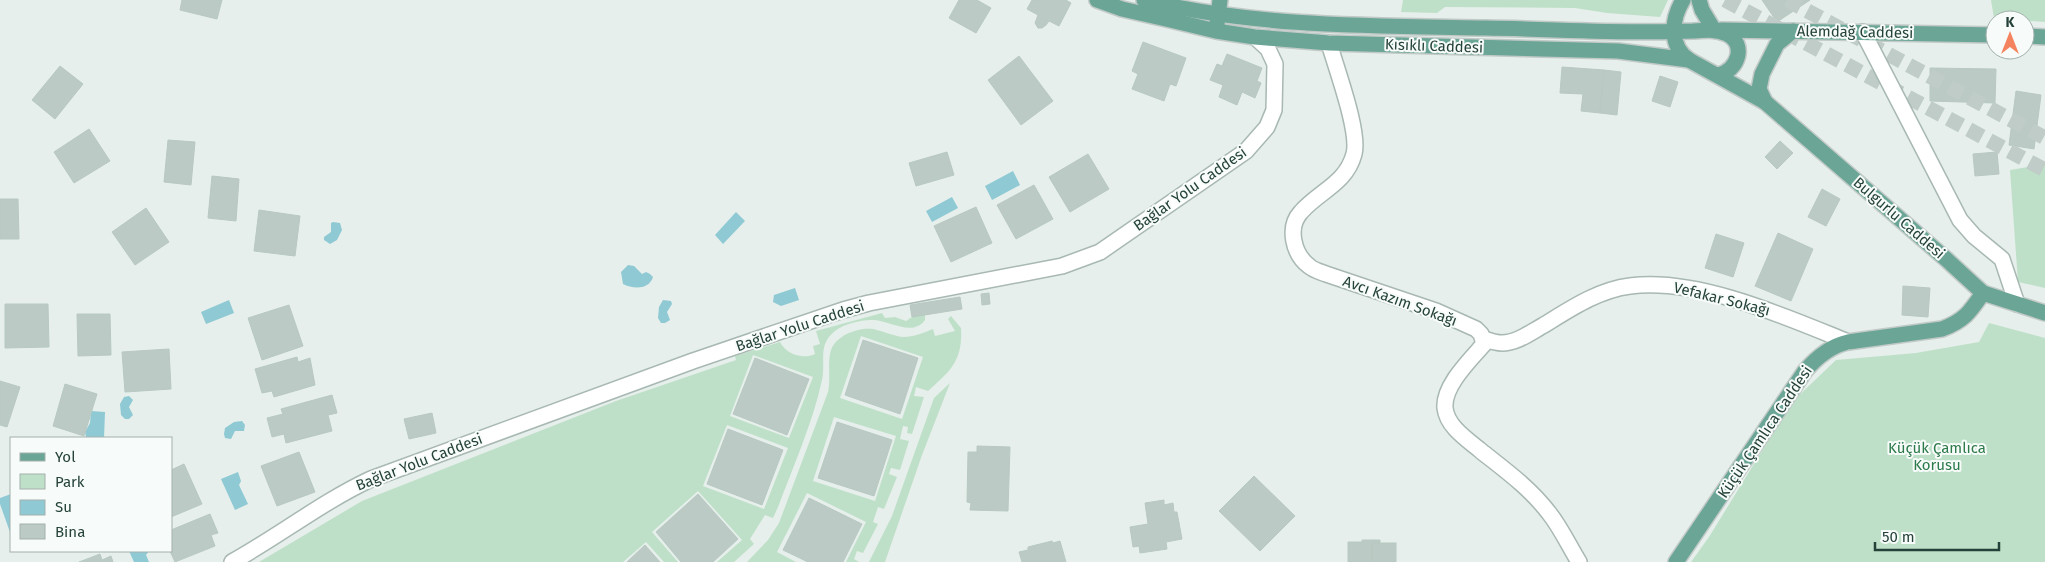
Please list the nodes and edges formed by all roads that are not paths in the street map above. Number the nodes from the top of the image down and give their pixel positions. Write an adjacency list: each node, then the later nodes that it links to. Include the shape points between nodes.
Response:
1 (1097, 0): 7 (main road, Kısıklı Caddesi)
2 (1144, 0): 5 (main road, Kısıklı Caddesi, via 1186,10)
3 (1684, 0): 8 (main road)
4 (1699, 0): 6 (main road)
5 (1219, 7): 7 (main road); 8 (main road, Kısıklı Caddesi, via 1276,21 1438,28)
6 (1714, 30): 8 (main road, Kısıklı Caddesi); 9 (main road, Alemdağ Caddesi); 15 (main road, via 1728,34 1735,41 1739,53 1732,69)
7 (1216, 31): 12 (main road, Kısıklı Caddesi)
8 (1673, 32): 14 (main road, via 1674,43)
9 (1793, 32): 10 (main road, Alemdağ Caddesi); 16 (main road, via 1776,44 1762,74 1759,89)
10 (1863, 32): 11 (main road, Alemdağ Caddesi); 18 (street, via 1960,220 2002,258)
11 (1985, 36)
12 (1255, 37): 13 (main road, Kısıklı Caddesi); 22 (street, Bağlar Yolu Caddesi, via 1268,49 1275,64 1274,110 1267,127 1246,151 1100,252 1062,266 869,303 693,361 371,479)
13 (1329, 43): 14 (main road, Kısıklı Caddesi, via 1618,52); 20 (street, Avcı Kazım Sokağı, via 1354,128 1355,152 1346,173 1300,212 1293,229 1298,253 1309,266 1326,274 1436,310 1476,329)
14 (1688, 60): 15 (main road, Kısıklı Caddesi)
15 (1718, 75): 16 (main road, Kısıklı Caddesi)
16 (1765, 102): 17 (main road, Bulgurlu Caddesi)
17 (1983, 293): 18 (main road, Bulgurlu Caddesi); 21 (main road, Küçük Çamlıca Caddesi, via 1969,314 1942,329)
18 (2017, 304): 19 (main road, Bulgurlu Caddesi)
19 (2045, 313)
20 (1484, 339): 21 (street, Vefakar Sokağı, via 1503,343 1512,341 1587,299 1644,284 1721,296); 23 (street, via 1484,344 1452,382 1445,407 1449,421 1460,434 1539,500 1555,520)
21 (1848, 342): 24 (main road, Küçük Çamlıca Caddesi, via 1836,345 1816,358 1805,370)
22 (232, 562)
23 (1579, 562)
24 (1676, 562)

